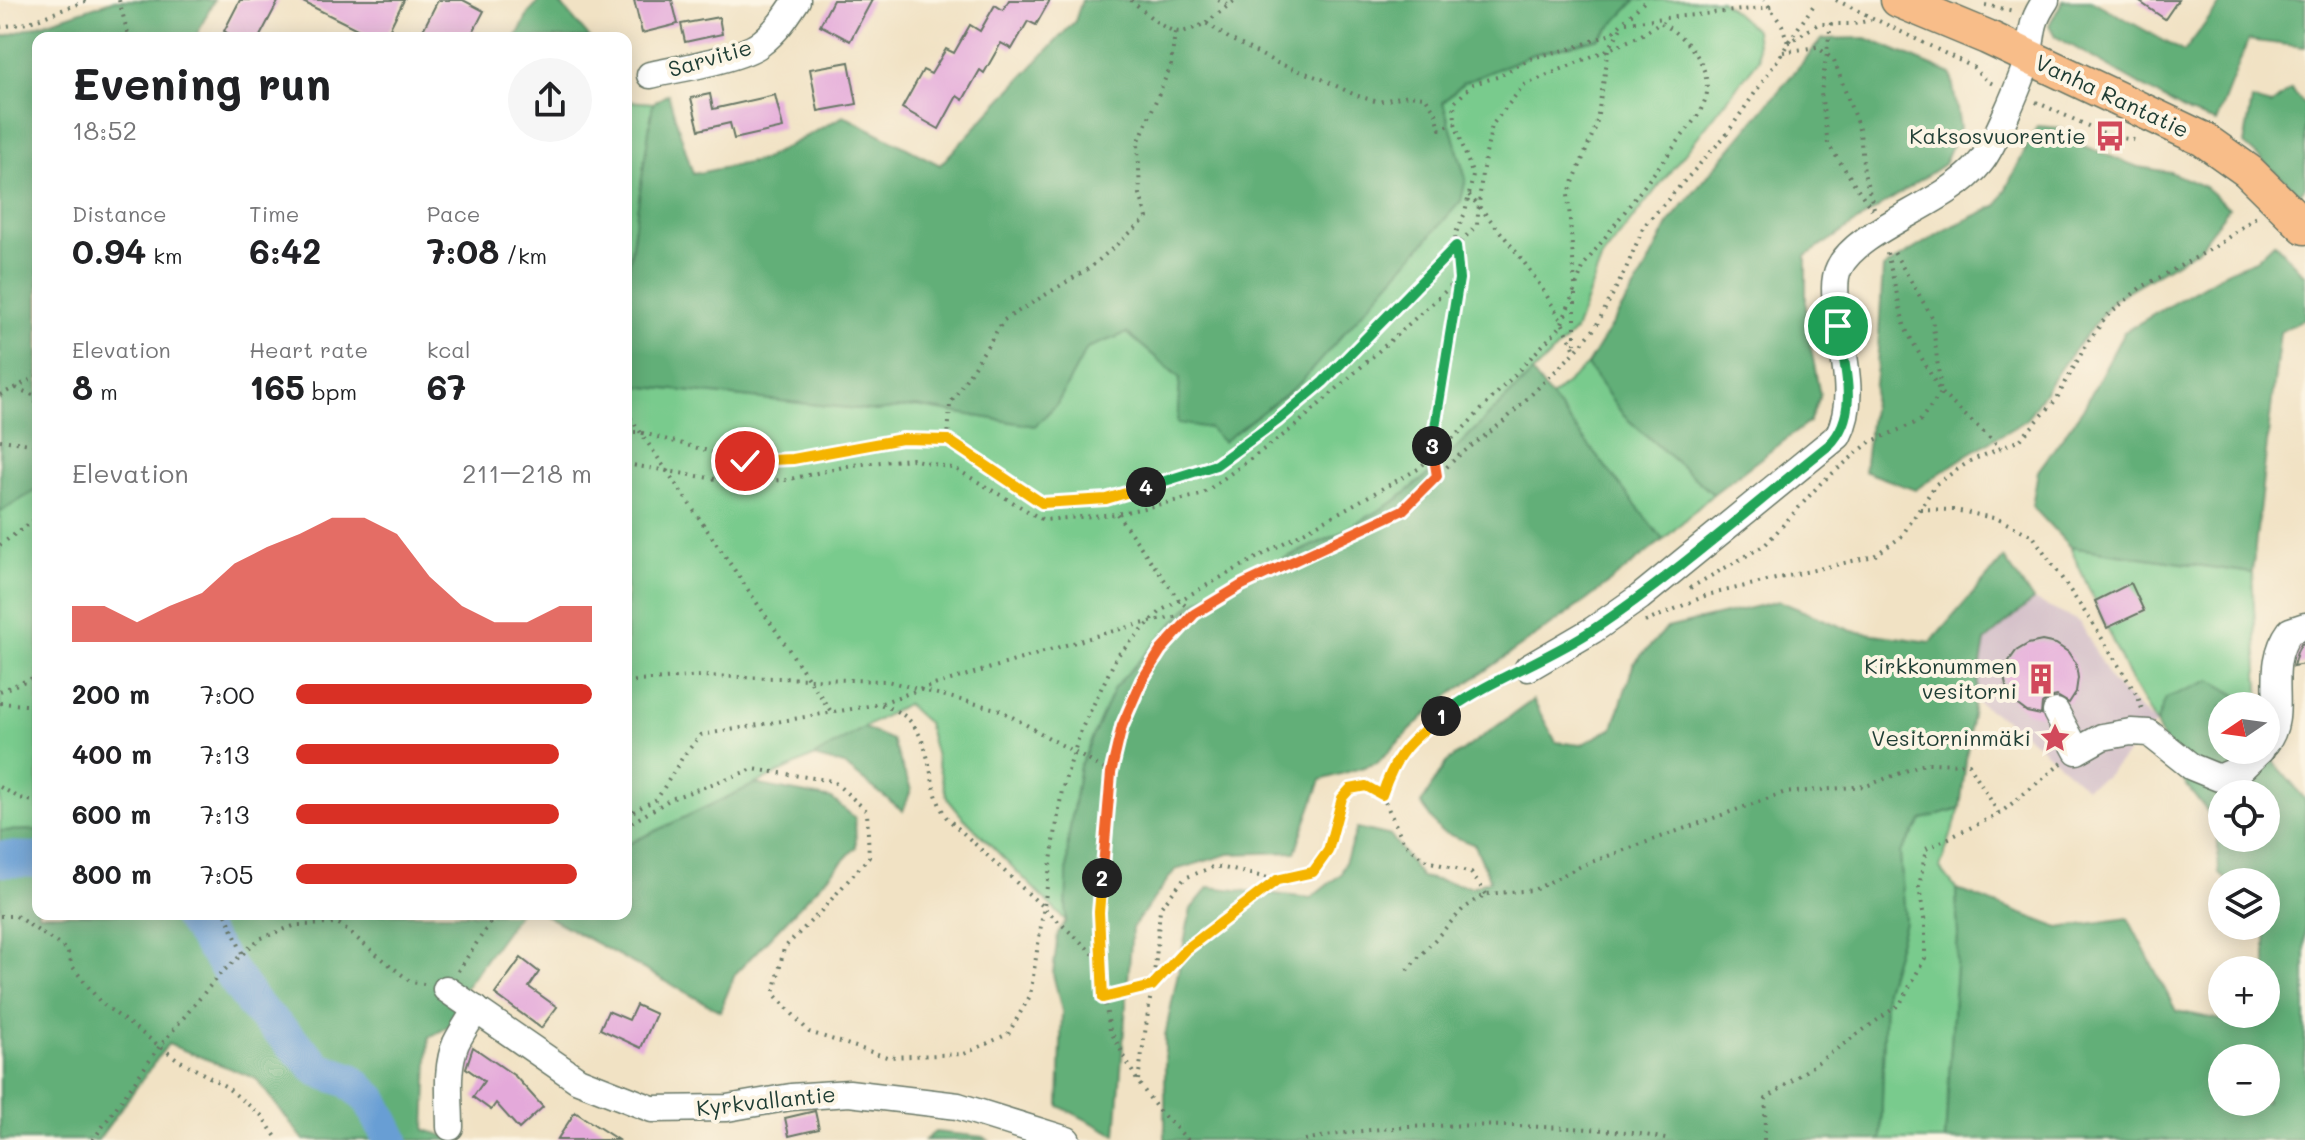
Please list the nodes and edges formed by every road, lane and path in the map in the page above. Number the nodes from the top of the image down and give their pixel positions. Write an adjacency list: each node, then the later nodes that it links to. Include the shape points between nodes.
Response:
1 (89, 0): 18 (path, via 27,23)
2 (119, 0): 19 (path)
3 (797, 0): 24 (street, Sarvitie, via 782,24 758,46)
4 (1131, 0): 20 (path)
5 (1218, 0): 12 (path)
6 (1236, 0): 12 (path)
7 (1646, 0): 15 (path)
8 (1764, 0): 13 (path)
9 (1836, 0): 14 (path)
10 (2046, 0): 23 (street, via 2033,19)
11 (1816, 2): 21 (path)
12 (1229, 5): 16 (path)
13 (1772, 7): 15 (path); 21 (path)
14 (1886, 10): 17 (path, via 1854,24); 23 (main road, Vanha Rantatie); 25 (path, via 1987,81)
15 (1624, 22): 22 (path); 26 (path, via 1611,34 1532,58 1473,84 1454,103)
16 (1206, 23): 20 (path); 26 (path, via 1277,63 1355,95 1378,102 1425,97 1440,129)
17 (1831, 23): 21 (path, via 1818,24); 31 (path, via 1821,93 1828,144)
18 (0, 27)
19 (127, 32)
20 (1175, 32): 46 (path, via 1171,65 1138,143 1140,194 1147,218 1091,267 1004,320 950,404)
21 (1788, 43): 37 (path, via 1726,135 1644,226 1595,328)
22 (1609, 49): 29 (path, via 1524,85 1492,125); 35 (path, via 1596,126 1568,195); 35 (path, via 1660,22 1685,38 1700,62 1708,90 1699,114 1584,265)
23 (2028, 57): 25 (street); 32 (main road, Vanha Rantatie, via 2203,139 2248,171)
24 (650, 75)
25 (2013, 93): 27 (path, via 2110,136); 31 (street, via 1983,161 1965,180)
26 (1455, 123): 28 (path, via 1473,176)
27 (2147, 142)
28 (1469, 195): 29 (path); 33 (path)
29 (1479, 206): 33 (path, via 1477,225); 36 (path)
30 (2261, 213): 48 (path, via 2215,247 2140,288 2107,316 2056,400 2020,440)
31 (1880, 225): 48 (path, via 1905,328 1941,393); 58 (street, via 1837,270 1849,399 1838,436)
32 (2305, 227)
33 (1456, 246): 34 (path); 46 (path, via 1323,382 1216,465 1106,499 1042,503)
34 (1459, 279): 49 (path); 54 (path, via 1293,428 1201,495)
35 (1575, 289): 36 (path); 37 (path)
36 (1562, 321): 37 (path); 49 (path)
37 (1575, 352): 52 (path)
38 (32, 379): 39 (path)
39 (16, 388): 40 (path); 41 (path)
40 (0, 395)
41 (32, 395)
42 (632, 421): 44 (path)
43 (632, 432): 44 (path)
44 (639, 432): 46 (path, via 745,461 793,459 902,439); 51 (path)
45 (0, 440): 47 (path)
46 (948, 440)
47 (32, 444)
48 (2001, 448): 53 (path, via 1936,484)
49 (1433, 456): 52 (path); 57 (path, via 1371,496)
50 (632, 465): 51 (path)
51 (666, 472): 54 (path, via 733,482 786,480 911,459 956,469 1043,520); 64 (path)
52 (1437, 476): 59 (path, via 1403,510 1242,585)
53 (1920, 509): 58 (path, via 1901,537 1874,556 1707,595 1651,621 1639,622); 74 (path, via 1998,519 2033,536 2138,697)
54 (1117, 514): 57 (path)
55 (32, 521): 56 (path)
56 (0, 545)
57 (1179, 600): 59 (path); 60 (path)
58 (1627, 606): 62 (street)
59 (1194, 614): 60 (path); 78 (path, via 1142,680 1122,726)
60 (1152, 620): 66 (path); 76 (path, via 1117,656)
61 (2301, 626): 68 (street, via 2279,650)
62 (1528, 668): 80 (path, via 1488,683 1410,741 1392,765)
63 (32, 678): 67 (path)
64 (807, 680): 65 (path, via 701,676); 66 (path, via 887,681); 73 (path)
65 (632, 682)
66 (919, 689): 70 (path); 76 (path, via 1000,710)
67 (0, 691)
68 (2276, 692)
69 (0, 703): 71 (path)
70 (880, 704): 73 (path); 87 (path, via 906,717 922,736 934,793 947,818)
71 (32, 706)
72 (2056, 712): 75 (street)
73 (832, 714): 82 (path, via 701,735 657,799)
74 (2149, 733): 75 (street, via 2102,737); 77 (street, via 2192,767 2219,778)
75 (2077, 751): 83 (path)
76 (1073, 753): 78 (path); 87 (path)
77 (2246, 764)
78 (1111, 773): 92 (path)
79 (0, 787): 81 (path)
80 (1382, 795): 85 (path, via 1366,786 1350,789 1342,798 1328,851 1313,872); 86 (path, via 1404,843 1427,861 1471,873)
81 (32, 801)
82 (632, 812)
83 (1999, 814): 86 (path, via 1969,764 1927,763 1866,786 1783,793 1583,865 1534,890); 107 (path, via 1926,849 1919,887 1925,958 1900,1004 1766,1099)
84 (632, 822): 87 (path, via 671,799 753,769 833,781 867,811 869,857 784,948 774,994 809,1032 887,1057 964,1054 1008,1034 1030,996)
85 (1277, 880): 94 (path, via 1185,950); 94 (path, via 1215,866 1185,878 1160,908)
86 (1486, 894): 93 (path, via 1463,909)
87 (1044, 910): 92 (path)
88 (0, 916): 98 (path, via 16,916 67,950 72,966 101,1003)
89 (228, 920): 91 (path)
90 (492, 920): 95 (path)
91 (242, 954): 95 (path, via 259,939 296,925 339,924 411,982); 98 (path)
92 (1100, 960): 96 (path)
93 (1407, 970)
94 (1152, 986): 96 (path); 99 (path)
95 (446, 989): 97 (street, Kyrkvallantie)
96 (1103, 998): 99 (path, via 1110,1030)
97 (476, 1009): 100 (street, via 452,1059); 103 (street, Kyrkvallantie, via 578,1080 652,1109 727,1108 849,1093 958,1106)
98 (160, 1046): 101 (path); 102 (path, via 225,1086 261,1115)
99 (1138, 1082): 104 (path)
100 (450, 1127)
101 (93, 1140)
102 (278, 1140)
103 (1067, 1140)
104 (1188, 1140)
105 (1307, 1140): 106 (path, via 1351,1130 1500,1125 1630,1130)
106 (1669, 1140)
107 (1764, 1140)

